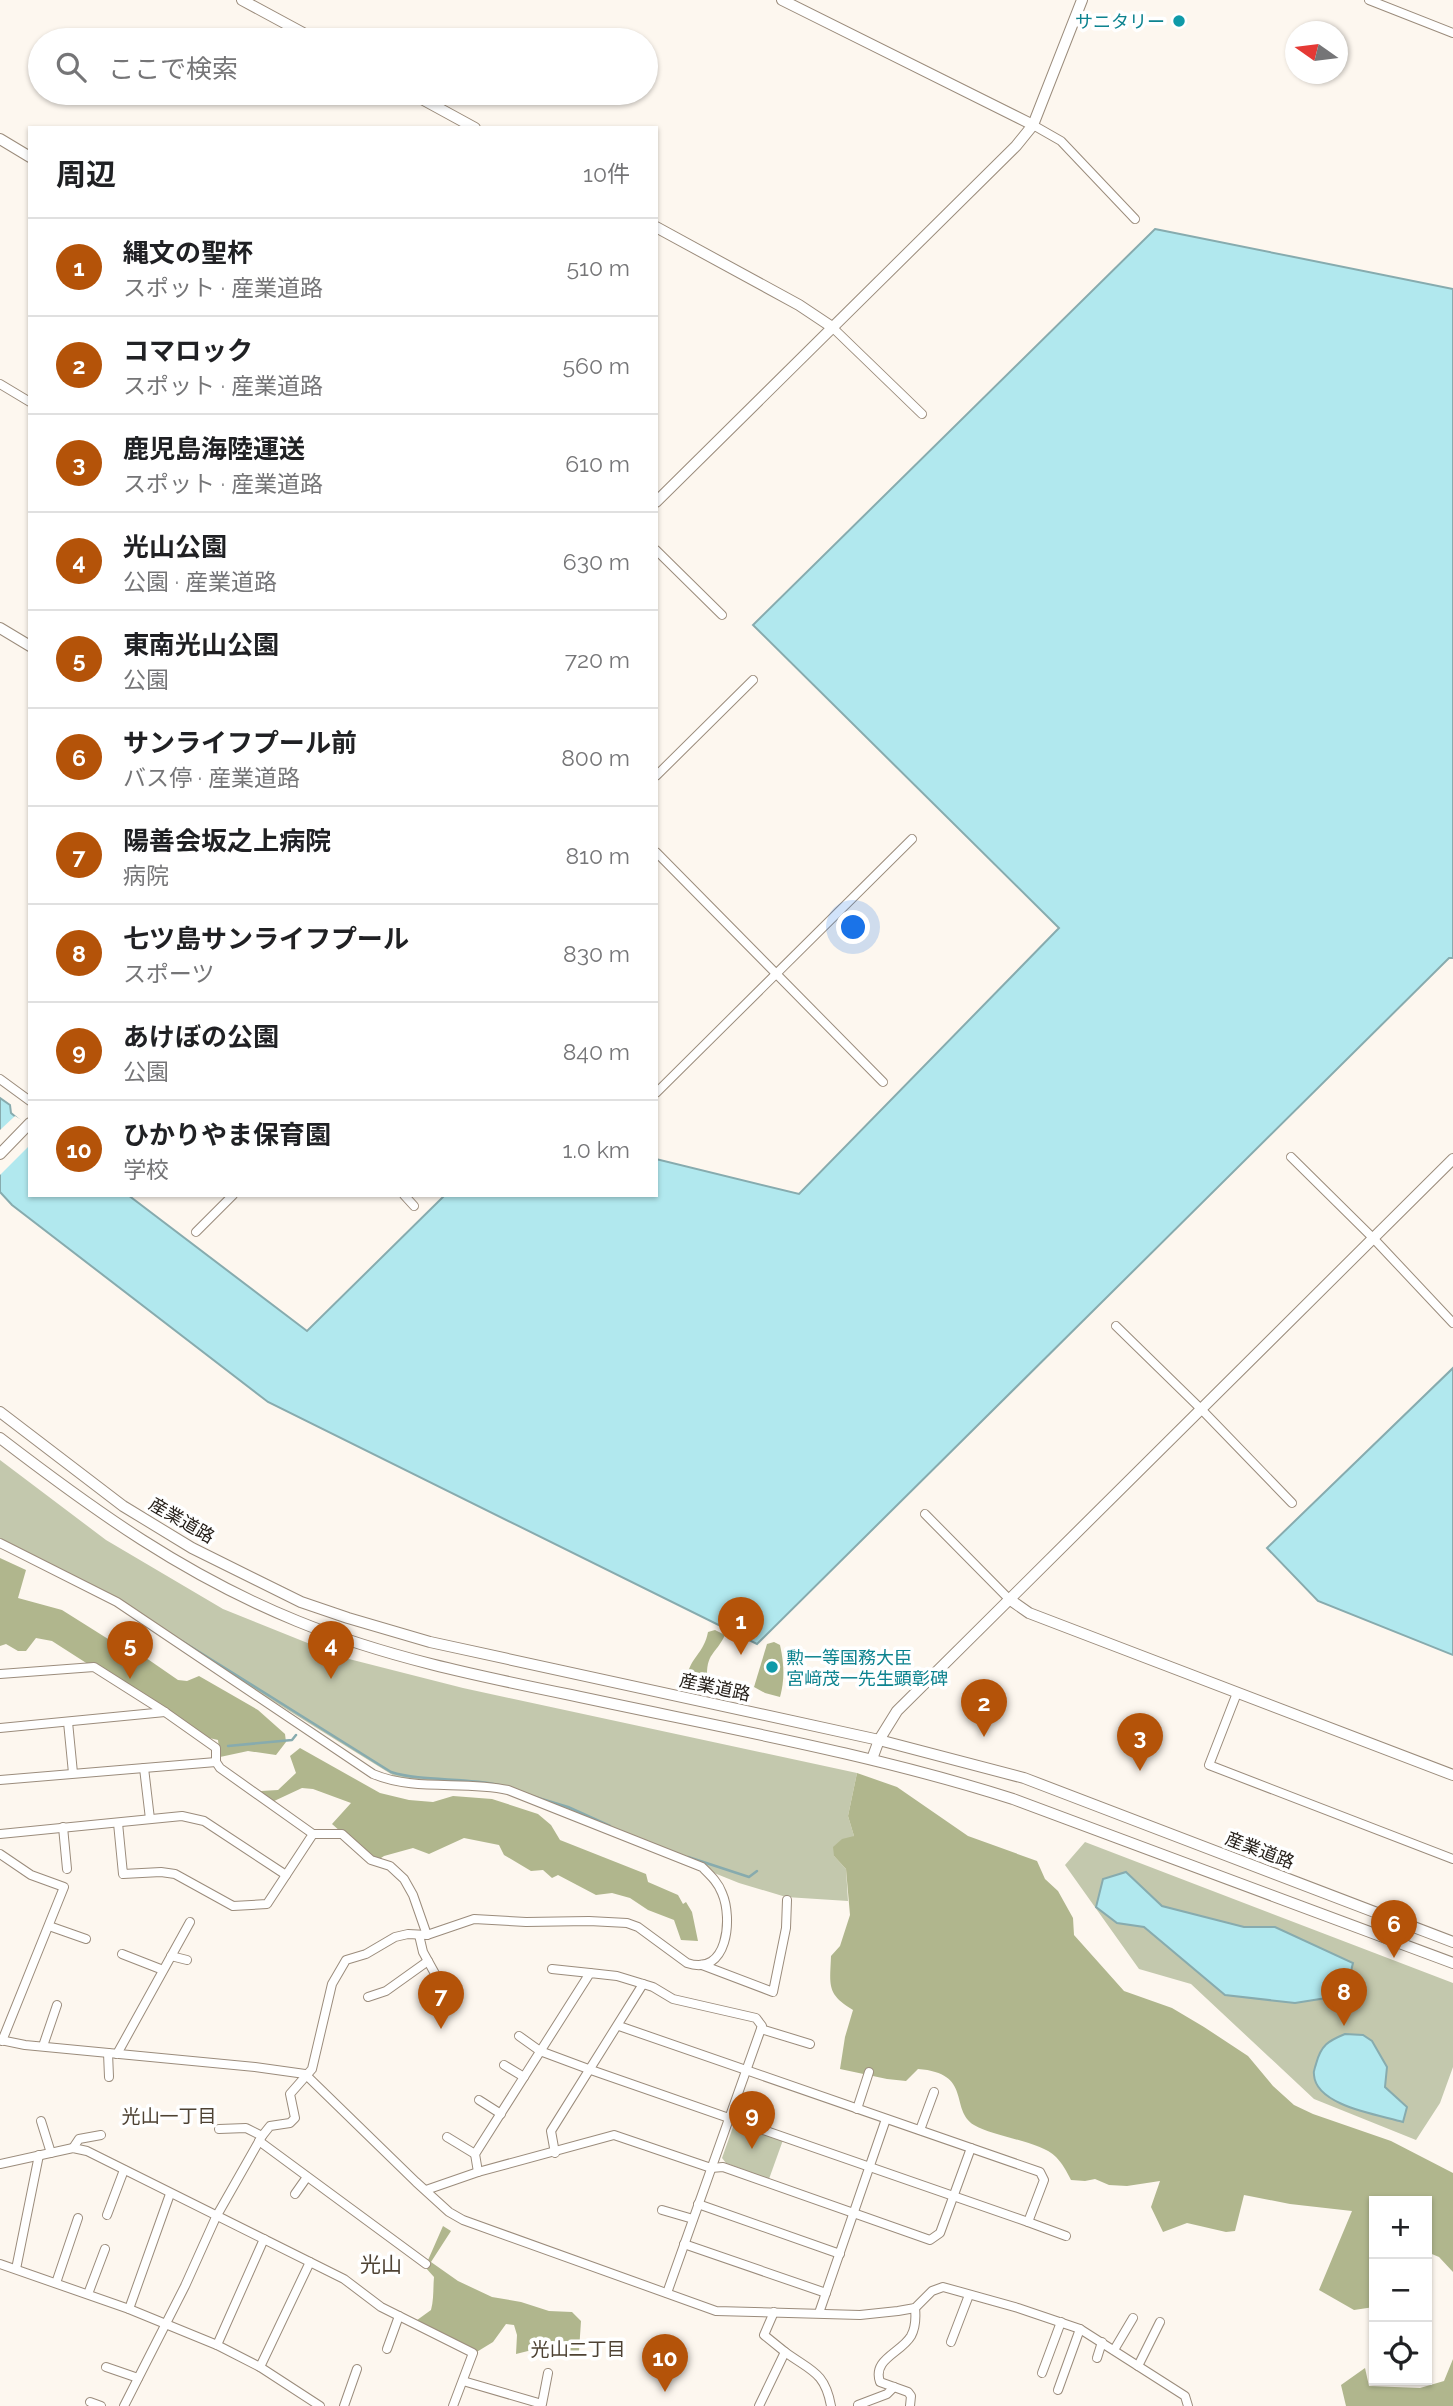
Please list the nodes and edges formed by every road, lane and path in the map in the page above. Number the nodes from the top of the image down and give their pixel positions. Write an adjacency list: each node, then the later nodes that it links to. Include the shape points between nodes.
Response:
1 (242, 0): 5 (main road)
2 (782, 0): 8 (main road)
3 (1082, 0): 8 (main road)
4 (1368, 0): 6 (street)
5 (294, 28)
6 (1453, 33)
7 (433, 105): 9 (main road)
8 (1033, 125): 12 (street, via 1061,141); 14 (main road)
9 (471, 126)
10 (0, 139): 11 (main road)
11 (28, 157)
12 (1135, 219)
13 (658, 228): 14 (main road)
14 (832, 327): 17 (street); 18 (main road)
15 (0, 383): 16 (street)
16 (28, 401)
17 (922, 414)
18 (658, 500)
19 (658, 553): 20 (street)
20 (722, 615)
21 (0, 628): 22 (main road)
22 (28, 645)
23 (753, 680): 24 (street)
24 (658, 774)
25 (912, 839): 27 (street)
26 (658, 854): 27 (street)
27 (776, 974): 29 (street); 30 (street)
28 (0, 1079): 31 (street)
29 (883, 1082)
30 (658, 1091)
31 (28, 1100)
32 (28, 1125): 33 (main road)
33 (0, 1154)
34 (1291, 1157): 40 (street)
35 (1453, 1159): 40 (main road)
36 (231, 1197): 39 (street)
37 (406, 1197): 38 (street)
38 (414, 1206)
39 (196, 1231)
40 (1373, 1238): 41 (street); 43 (main road)
41 (1453, 1323)
42 (1116, 1326): 43 (street)
43 (1202, 1410): 46 (street); 49 (main road)
44 (0, 1412): 55 (main road, 産業道路, via 123,1506 192,1548 301,1602 430,1642)
45 (0, 1437): 56 (main road, 産業道路, via 138,1539 220,1586 322,1631 437,1667)
46 (1292, 1503)
47 (925, 1514): 49 (street)
48 (0, 1544): 82 (street, via 117,1602 373,1774 403,1784 508,1790 702,1867 716,1882 727,1911 722,1952)
49 (1009, 1600): 51 (main road, via 1026,1612); 55 (main road, via 897,1711)
50 (0, 1674): 52 (street, via 94,1667)
51 (1237, 1693): 60 (main road); 68 (street, via 1209,1765)
52 (165, 1712): 53 (street); 57 (street, via 216,1748)
53 (68, 1722): 54 (street); 59 (street)
54 (0, 1728)
55 (879, 1740): 56 (main road); 76 (main road, 産業道路, via 1024,1779)
56 (872, 1759): 81 (main road, 産業道路, via 1013,1798)
57 (216, 1762): 58 (street); 66 (street)
58 (144, 1768): 59 (street); 62 (street)
59 (73, 1773): 61 (street)
60 (1453, 1775)
61 (0, 1780)
62 (150, 1819): 63 (street); 70 (street, via 183,1816 204,1821)
63 (118, 1823): 64 (street); 70 (street, via 123,1874 176,1874 233,1906 267,1904)
64 (63, 1827): 65 (street); 69 (street)
65 (0, 1834)
66 (313, 1834): 70 (street); 74 (street, via 342,1834 371,1860 390,1866 413,1895)
67 (0, 1854): 73 (street, via 31,1875 64,1887)
68 (1453, 1858)
69 (67, 1869)
70 (286, 1875)
71 (787, 1900): 82 (street, via 773,1992)
72 (190, 1922): 78 (street)
73 (49, 1926): 75 (street); 93 (street)
74 (423, 1935): 80 (street); 82 (street, via 474,1919 627,1923 687,1963); 102 (street, via 395,1937 346,1960 332,1984 312,2069)
75 (86, 1940)
76 (1453, 1942)
77 (122, 1954): 84 (street)
78 (171, 1956): 79 (street); 84 (street)
79 (187, 1960)
80 (428, 1961): 87 (street); 88 (street, via 386,1991)
81 (1453, 1963)
82 (702, 1965)
83 (552, 1969): 85 (street)
84 (163, 1970): 97 (street)
85 (590, 1973): 86 (street); 96 (street)
86 (643, 1984): 90 (street); 91 (street, via 673,1999 756,2018)
87 (444, 1990)
88 (368, 1997)
89 (57, 2005): 95 (street)
90 (619, 2026): 99 (street); 100 (street)
91 (761, 2029): 94 (street); 100 (street)
92 (519, 2036): 96 (street)
93 (1, 2040): 95 (street)
94 (810, 2044)
95 (43, 2046): 97 (street)
96 (540, 2051): 99 (street); 104 (street)
97 (112, 2054): 102 (street); 103 (street)
98 (504, 2065): 104 (street)
99 (590, 2070): 109 (street); 120 (street, via 551,2131)
100 (747, 2071): 107 (street); 109 (street)
101 (869, 2072): 107 (street)
102 (306, 2074): 116 (street, via 290,2094 295,2118 270,2126); 129 (street)
103 (109, 2077)
104 (524, 2077): 108 (street)
105 (934, 2092): 113 (street)
106 (479, 2100): 108 (street)
107 (857, 2109): 110 (street)
108 (500, 2114): 121 (street)
109 (729, 2118): 124 (street); 125 (street)
110 (886, 2119): 113 (street); 124 (street)
111 (41, 2121): 119 (street)
112 (219, 2129): 116 (street, via 246,2128)
113 (920, 2130): 118 (street)
114 (101, 2136): 117 (street, via 79,2139)
115 (447, 2137): 121 (street)
116 (260, 2139): 128 (street); 137 (street)
117 (73, 2148): 119 (street); 126 (street)
118 (971, 2148): 132 (street); 140 (street, via 1040,2172 1044,2180)
119 (51, 2153): 122 (street)
120 (555, 2153): 125 (street, via 614,2135); 127 (street)
121 (475, 2154): 127 (street)
122 (39, 2155): 123 (street); 149 (street)
123 (0, 2164)
124 (870, 2167): 132 (street); 136 (street)
125 (711, 2168): 133 (street); 136 (street, via 723,2167)
126 (124, 2170): 130 (street); 135 (street)
127 (478, 2172): 129 (street)
128 (307, 2177): 131 (street); 148 (street)
129 (426, 2190): 151 (street, via 463,2220)
130 (170, 2194): 137 (street); 156 (street)
131 (295, 2194)
132 (954, 2197): 136 (street, via 940,2233 930,2241); 140 (street)
133 (698, 2204): 139 (street); 145 (street)
134 (662, 2210): 139 (street)
135 (107, 2215)
136 (854, 2215): 145 (street)
137 (216, 2217): 142 (street); 163 (street)
138 (78, 2218): 150 (street)
139 (693, 2219): 143 (street)
140 (1028, 2222): 141 (street)
141 (1066, 2236)
142 (264, 2239): 146 (street); 167 (street)
143 (684, 2244): 151 (street); 152 (street)
144 (105, 2249): 153 (street)
145 (840, 2254): 152 (street)
146 (310, 2262): 159 (street); 174 (street)
147 (0, 2264): 149 (street)
148 (426, 2264)
149 (16, 2269): 150 (street)
150 (56, 2283): 153 (street)
151 (667, 2293): 157 (street, via 716,2311)
152 (826, 2293): 158 (street)
153 (88, 2294): 156 (street)
154 (970, 2295): 155 (street, via 943,2287); 161 (street); 165 (street)
155 (915, 2308): 158 (street, via 860,2315); 180 (street, via 911,2336 877,2375 880,2382)
156 (129, 2309): 163 (street)
157 (774, 2312): 158 (street); 170 (street, via 764,2335)
158 (819, 2313)
159 (399, 2316): 168 (street); 179 (street, via 473,2353)
160 (1133, 2318): 169 (street)
161 (1061, 2322): 164 (street); 176 (street)
162 (1160, 2322): 172 (street)
163 (165, 2323): 167 (street); 178 (street)
164 (1080, 2329): 166 (street); 181 (street)
165 (951, 2342)
166 (1102, 2342): 169 (street); 171 (street)
167 (217, 2345): 174 (street)
168 (387, 2349)
169 (1114, 2350): 172 (street)
170 (785, 2352): 189 (street); 190 (street, via 828,2386)
171 (1097, 2358)
172 (1139, 2366): 192 (street, via 1185,2396)
173 (106, 2367): 178 (street)
174 (260, 2367): 186 (street)
175 (356, 2369): 187 (street)
176 (1042, 2372)
177 (548, 2373): 179 (street, via 542,2404)
178 (138, 2378): 185 (street)
179 (463, 2381): 188 (street)
180 (894, 2387): 183 (street); 191 (street, via 908,2392)
181 (1058, 2390)
182 (90, 2402): 184 (street)
183 (858, 2405)
184 (100, 2406)
185 (124, 2406)
186 (320, 2406)
187 (344, 2406)
188 (453, 2406)
189 (759, 2406)
190 (831, 2406)
191 (910, 2406)
192 (1188, 2406)

